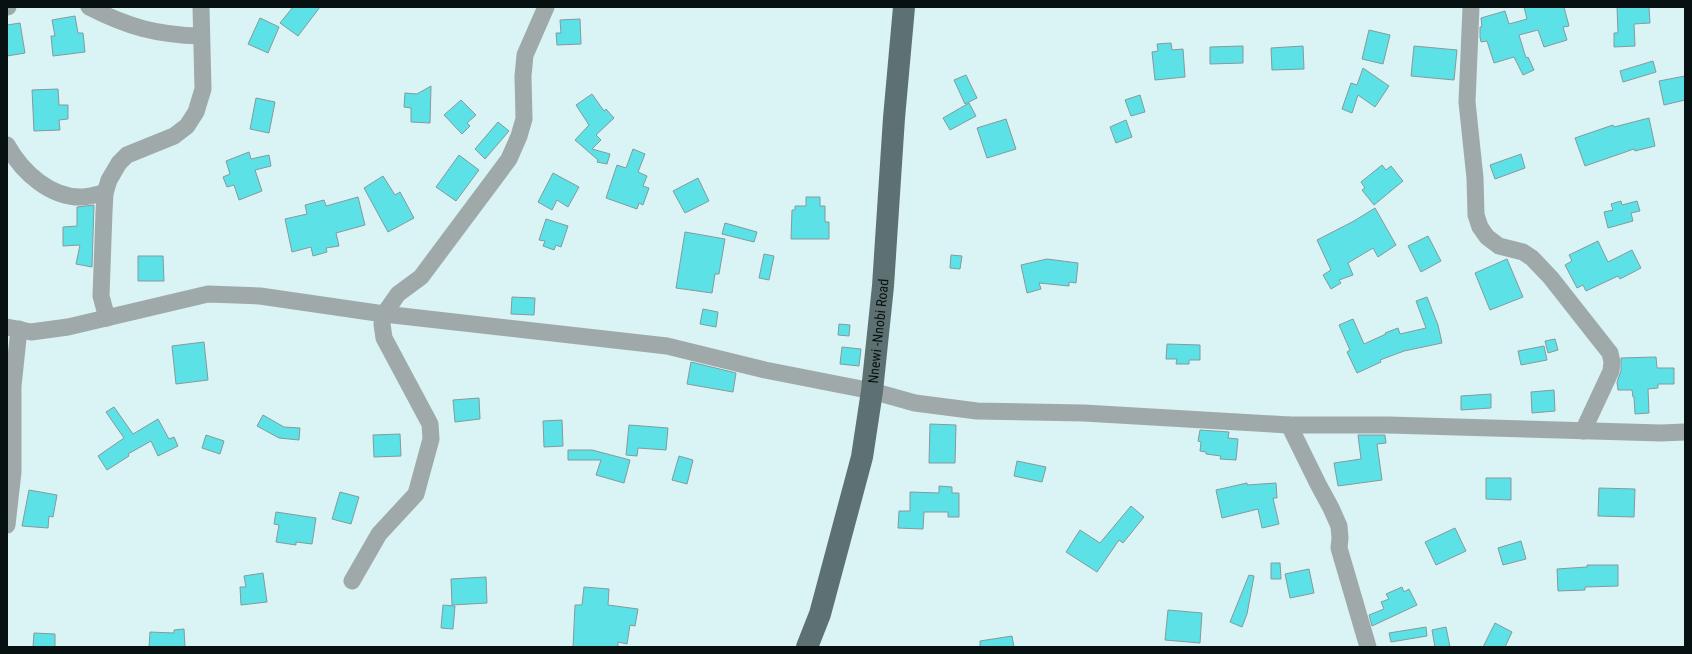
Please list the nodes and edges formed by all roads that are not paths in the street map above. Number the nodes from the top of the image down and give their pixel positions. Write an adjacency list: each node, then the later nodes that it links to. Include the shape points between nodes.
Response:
1 (89, 7): 6 (street, via 125,24 152,32)
2 (201, 7): 6 (street)
3 (546, 7): 9 (street, via 525,55 524,119 509,160 421,277 398,294)
4 (904, 7): 12 (main road, Nnewi -Nnobi Road, via 883,286)
5 (1471, 7): 14 (street, via 1467,102 1476,214 1480,227 1487,237 1499,246 1524,252 1532,258 1610,353 1612,371)
6 (201, 36): 8 (street, via 203,89 196,112 187,126 174,136 127,155 115,169)
7 (7, 145): 8 (street, via 36,181 58,193 83,197)
8 (105, 193): 10 (street, via 101,296)
9 (384, 314): 10 (street, via 260,296 208,294); 12 (street, via 667,346 765,370); 17 (street, via 384,338 430,424 431,439 416,494 379,534)
10 (108, 318): 11 (street, via 31,332)
11 (13, 328): 16 (street, via 13,472)
12 (872, 391): 13 (street, via 915,404 977,411 1061,412); 18 (main road, Nnewi -Nnobi Road, via 860,464 820,614)
13 (1289, 425): 14 (street, via 1388,425); 19 (street, via 1339,526 1339,548)
14 (1583, 431): 15 (street)
15 (1685, 432)
16 (7, 525)
17 (352, 581)
18 (807, 647)
19 (1368, 647)

